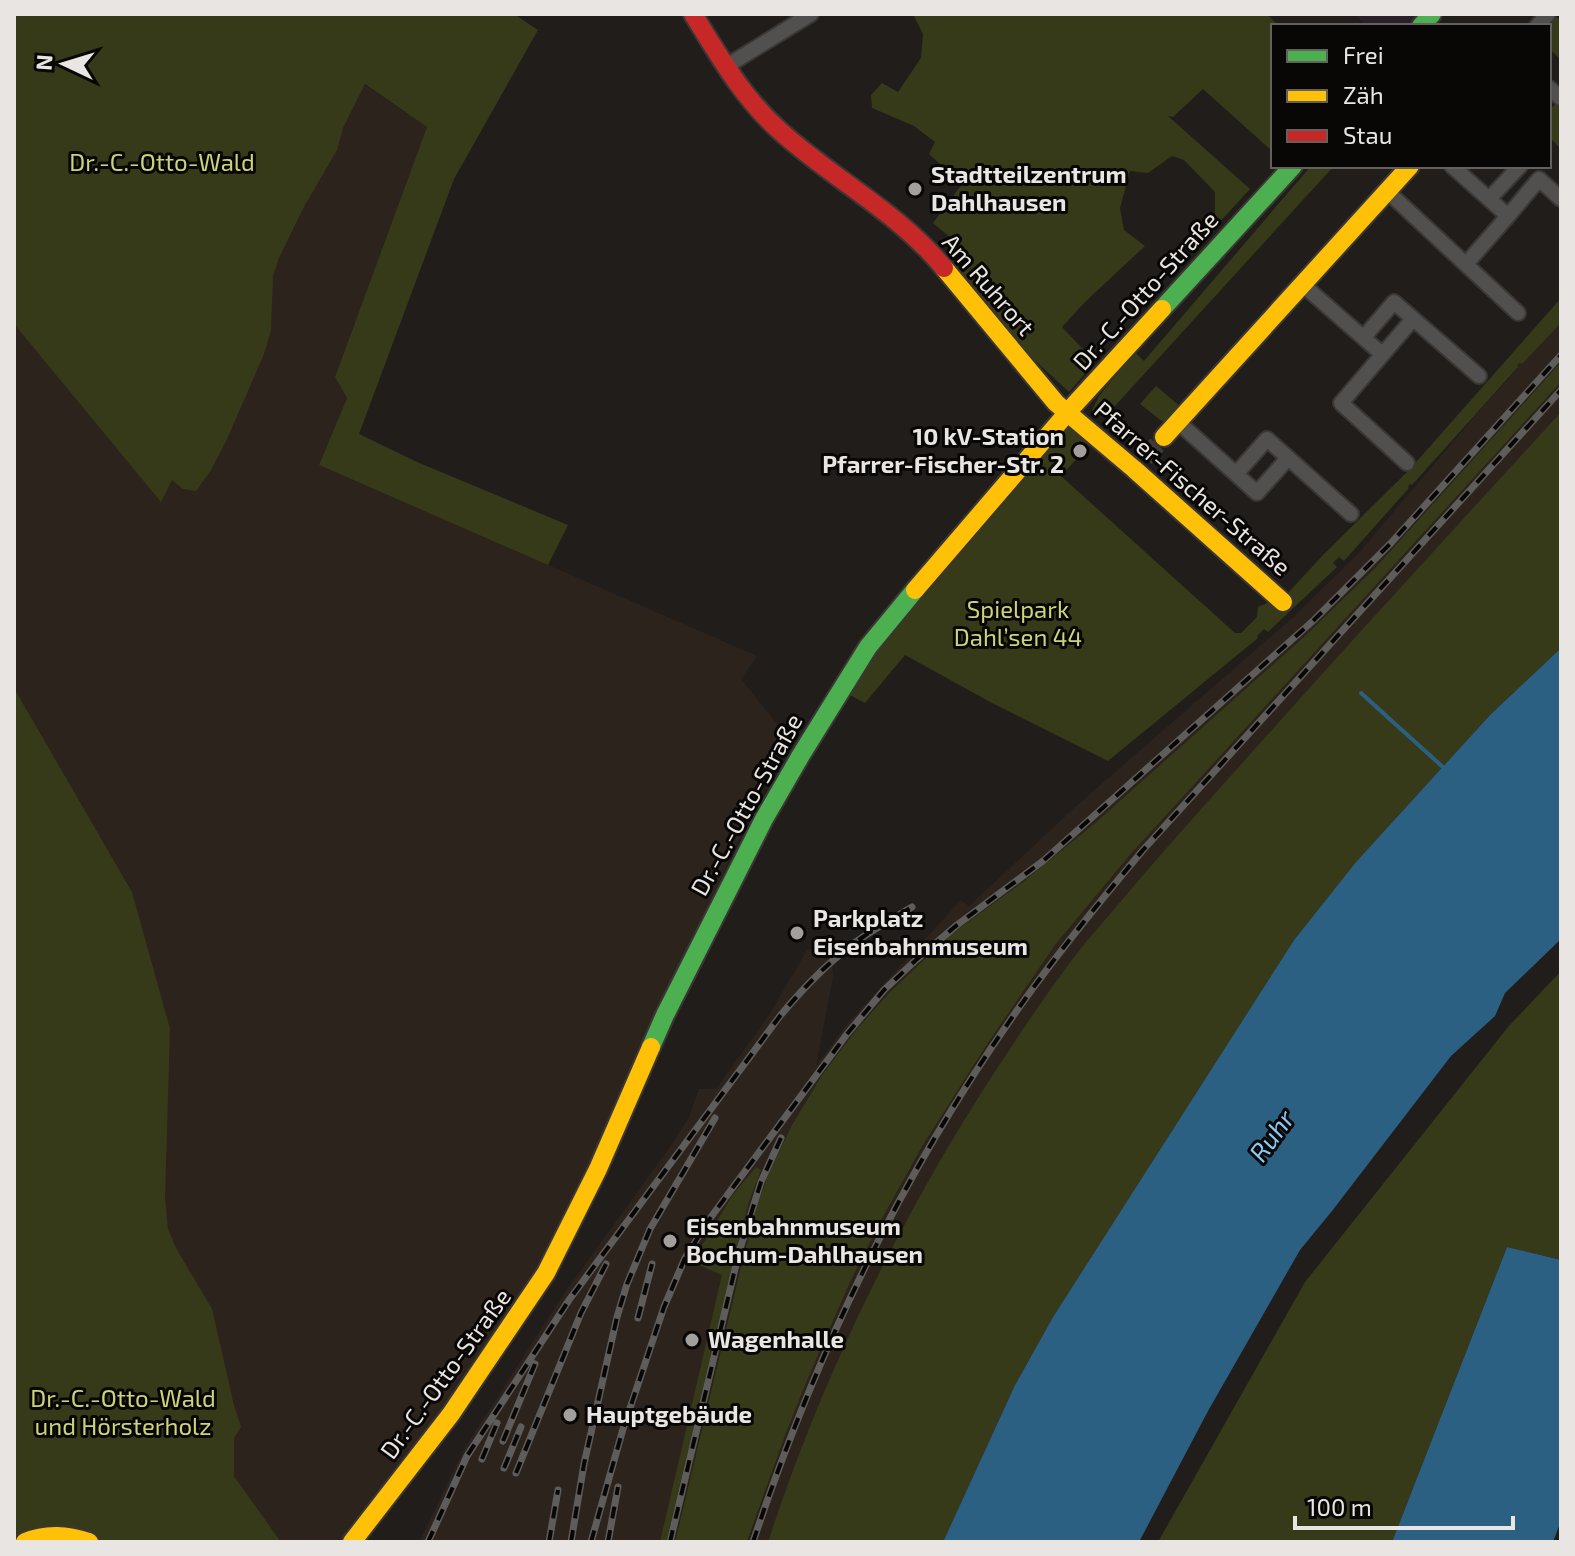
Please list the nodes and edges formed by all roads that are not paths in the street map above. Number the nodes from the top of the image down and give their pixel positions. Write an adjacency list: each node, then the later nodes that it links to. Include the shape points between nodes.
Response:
1 (693, 14): 3 (street, Am Ruhrort)
2 (811, 14): 3 (street)
3 (725, 67): 21 (street, Am Ruhrort, via 767,120 933,254)
4 (1291, 168): 21 (street, Dr.-C.-Otto-Straße)
5 (1408, 168): 10 (street)
6 (1454, 168): 11 (street)
7 (1520, 168): 11 (street)
8 (1525, 168): 9 (street)
9 (1539, 179): 12 (street); 13 (street)
10 (1387, 191): 14 (street); 15 (street)
11 (1489, 199): 13 (street)
12 (1561, 199)
13 (1508, 216): 14 (street)
14 (1466, 264): 16 (street)
15 (1303, 285): 18 (street); 22 (street)
16 (1518, 313)
17 (1413, 319): 18 (street, via 1394,302); 19 (street); 20 (street)
18 (1364, 337): 19 (street)
19 (1382, 354): 25 (street, via 1341,403)
20 (1479, 376)
21 (1068, 413): 28 (street, Pfarrer-Fischer-Straße, via 1140,463); 31 (street, Dr.-C.-Otto-Straße, via 870,644 837,695 719,906 546,1273 451,1414)
22 (1178, 422): 23 (street); 26 (street)
23 (1164, 437)
24 (1288, 458): 26 (street, via 1257,493); 26 (street, via 1267,439); 27 (street)
25 (1407, 463)
26 (1236, 474)
27 (1351, 514)
28 (1283, 602)
29 (25, 1542): 30 (street, via 53,1535)
30 (89, 1542)
31 (352, 1542)

